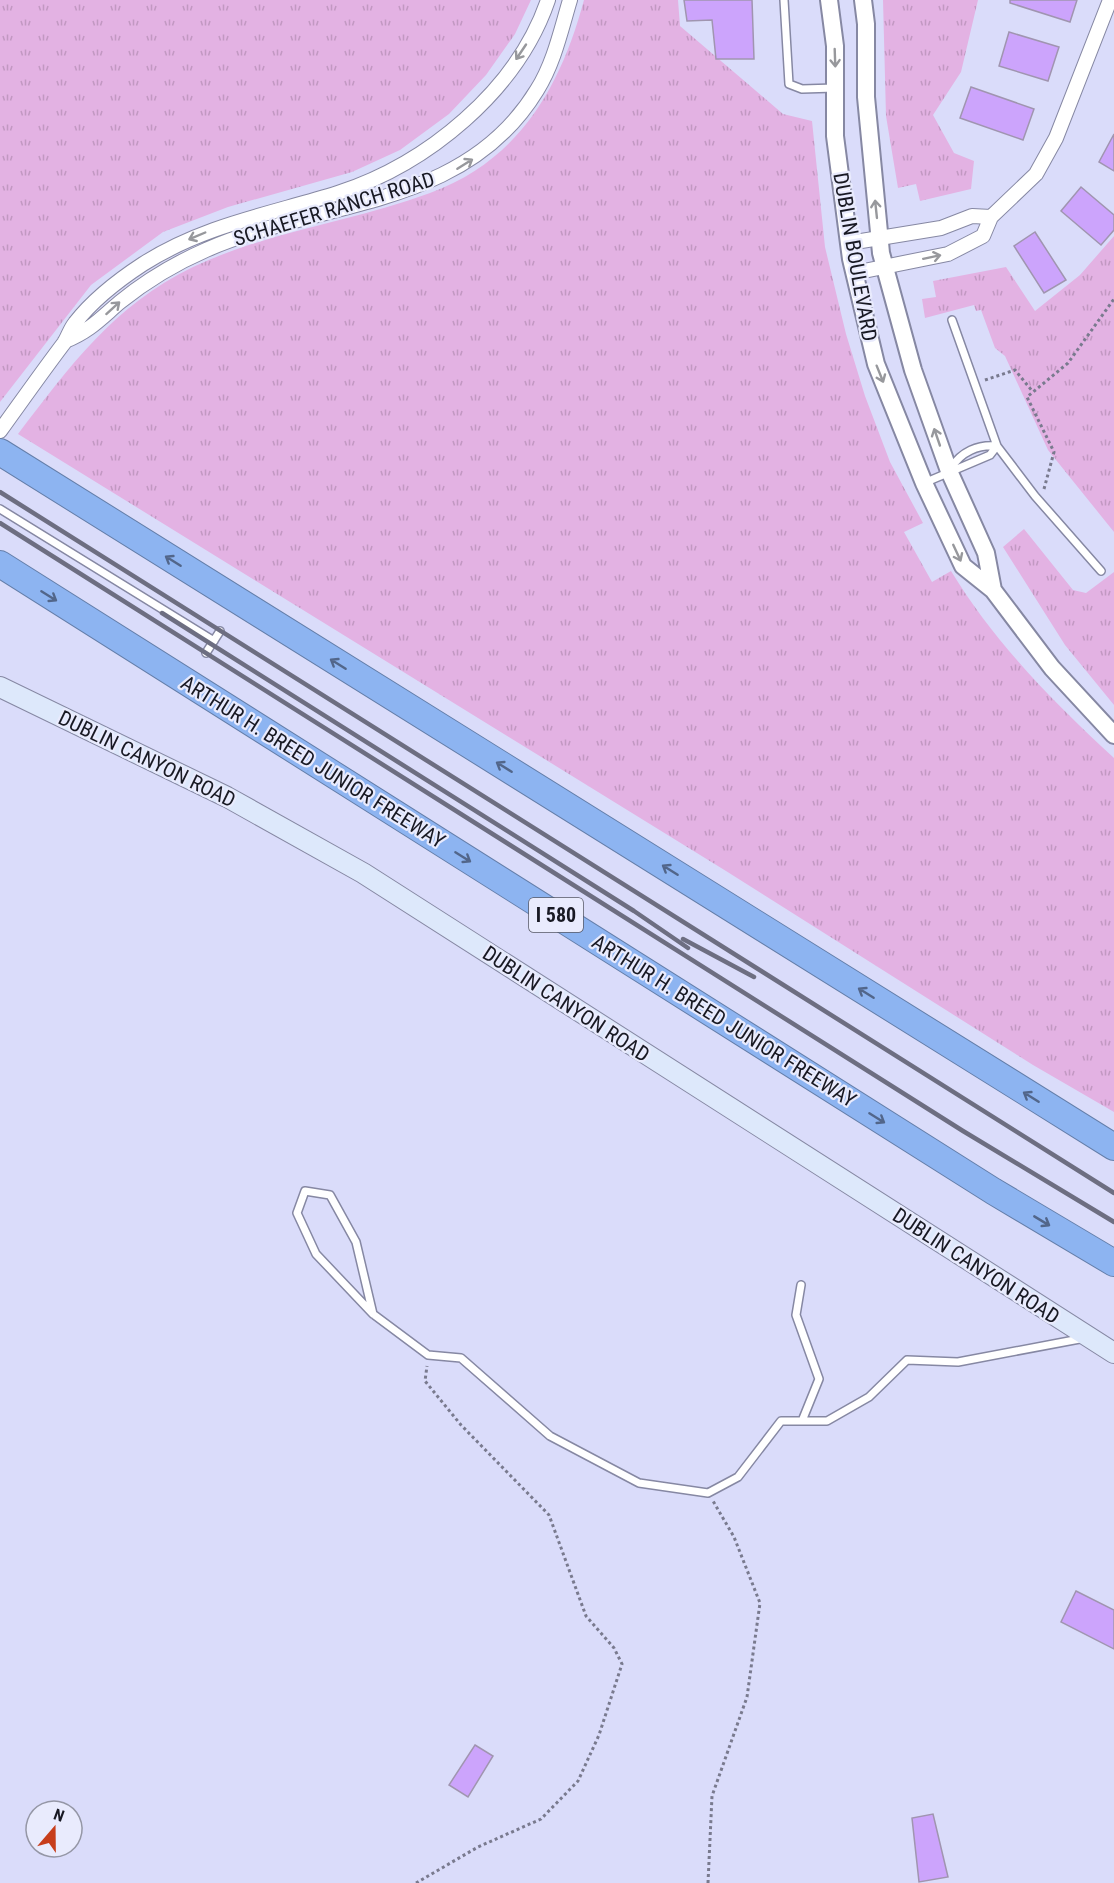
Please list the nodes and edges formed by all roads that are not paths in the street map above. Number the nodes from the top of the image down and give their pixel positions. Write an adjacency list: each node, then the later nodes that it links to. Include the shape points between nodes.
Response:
1 (548, 0): 14 (street, SCHAEFER RANCH ROAD, one-way to 14, via 527,43 497,87 466,121 441,140 407,163 367,182 190,238 143,264 109,290 75,323)
2 (570, 0): 14 (street, SCHAEFER RANCH ROAD, one-way to 2, via 85,333 157,276 206,250 259,231 397,193 461,167 487,149 516,120 538,88 556,49)
3 (784, 0): 7 (lane, via 789,84 802,89)
4 (830, 0): 7 (street, DUBLIN BOULEVARD, one-way to 7)
5 (863, 0): 9 (street, DUBLIN BOULEVARD, one-way to 5, via 866,97)
6 (1110, 0): 8 (street, via 1056,138 1036,174)
7 (836, 87): 10 (street, DUBLIN BOULEVARD, via 835,136)
8 (992, 217): 9 (street, via 972,216 941,228); 11 (street, one-way to 8, via 948,254 983,236)
9 (880, 238): 10 (street); 11 (street, DUBLIN BOULEVARD)
10 (849, 243): 12 (street, DUBLIN BOULEVARD)
11 (884, 267): 12 (street); 18 (street, DUBLIN BOULEVARD, one-way to 11)
12 (854, 273): 19 (street, DUBLIN BOULEVARD, one-way to 19, via 876,364)
13 (952, 321): 16 (lane)
14 (65, 341): 15 (street, SCHAEFER RANCH ROAD)
15 (0, 431)
16 (997, 446): 18 (lane, via 990,455); 18 (lane, via 984,444 958,457); 22 (lane)
17 (0, 452): 29 (highway, one-way to 17)
18 (949, 471): 19 (lane); 23 (street, DUBLIN BOULEVARD, via 986,553)
19 (924, 483): 23 (street, DUBLIN BOULEVARD, one-way to 23, via 963,566)
20 (0, 509): 25 (lane)
21 (0, 564): 30 (highway, ARTHUR H. BREED JUNIOR FREEWAY / I 580, one-way to 30, via 962,1172)
22 (1101, 571)
23 (993, 590): 28 (street, DUBLIN BOULEVARD, via 1052,668)
24 (220, 631): 25 (lane)
25 (214, 641): 26 (lane)
26 (206, 654)
27 (0, 687): 33 (main road, DUBLIN CANYON ROAD, via 227,797 363,873)
28 (1114, 735)
29 (1114, 1147)
30 (1114, 1263)
31 (801, 1285): 35 (lane, via 796,1314 819,1379)
32 (373, 1314): 32 (lane, via 356,1242 341,1214 330,1195 305,1191 297,1213 316,1254); 35 (lane, via 428,1355 461,1358 550,1436 639,1483 708,1493 738,1477 781,1421)
33 (1087, 1337): 34 (main road, DUBLIN CANYON ROAD); 35 (lane, via 958,1362 907,1360 869,1397 827,1421)
34 (1114, 1353)
35 (802, 1421)

